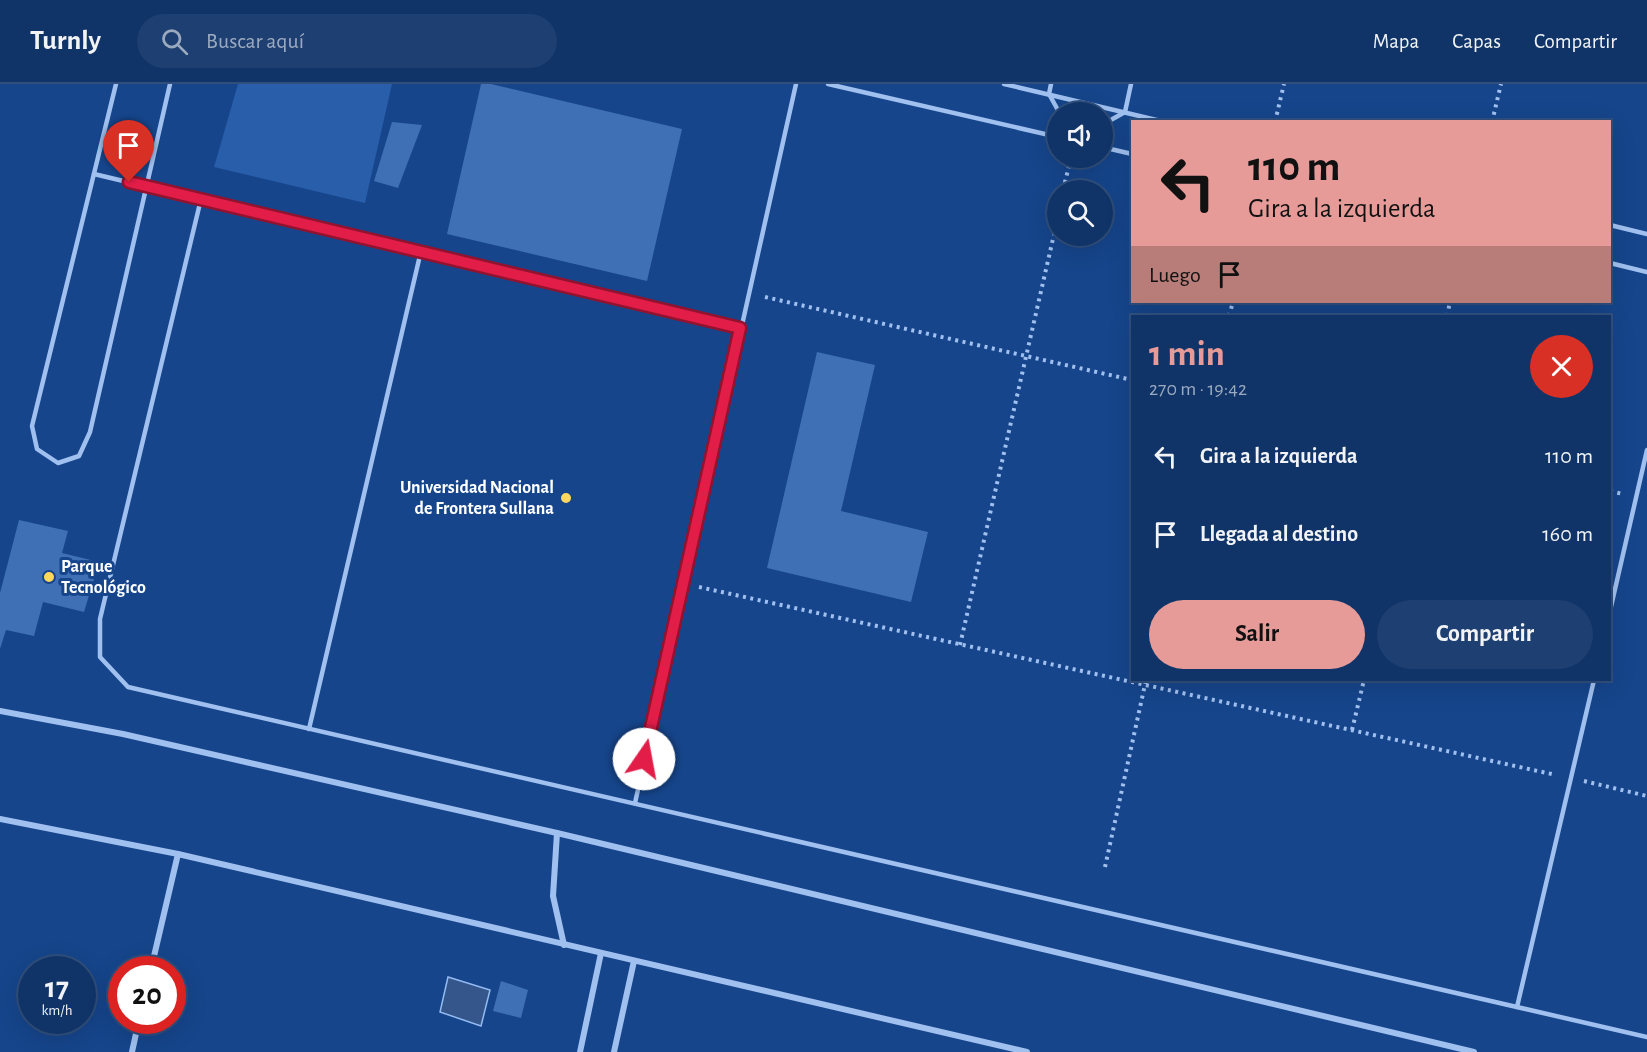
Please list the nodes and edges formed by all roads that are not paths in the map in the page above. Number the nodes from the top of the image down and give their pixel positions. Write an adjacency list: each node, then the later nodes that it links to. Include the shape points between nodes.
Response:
1 (116, 84): 16 (lane)
2 (170, 84): 17 (lane)
3 (796, 84): 24 (lane)
4 (828, 84): 13 (lane)
5 (1004, 84): 8 (lane)
6 (1051, 84): 8 (lane)
7 (1131, 84): 10 (lane)
8 (1049, 94): 9 (lane); 10 (lane)
9 (1053, 102)
10 (1125, 112): 11 (lane); 12 (lane)
11 (1113, 119)
12 (1157, 120)
13 (1047, 134)
14 (1113, 150): 15 (lane)
15 (1131, 154)
16 (94, 174): 17 (lane); 17 (lane, via 32,426 37,449 58,463 79,456 90,432)
17 (147, 186): 18 (lane)
18 (201, 199): 21 (lane); 29 (lane, via 100,619 100,657 128,687)
19 (1611, 225): 20 (lane)
20 (1647, 234)
21 (420, 251): 24 (lane); 29 (lane)
22 (1611, 263): 23 (lane)
23 (1647, 272)
24 (740, 328): 30 (lane)
25 (1647, 450): 26 (lane)
26 (1611, 607)
27 (1594, 681): 38 (lane)
28 (0, 711): 32 (street, via 123,734)
29 (309, 729): 30 (lane)
30 (634, 803): 38 (lane)
31 (0, 819): 33 (street)
32 (556, 833): 34 (street, via 553,897); 45 (street)
33 (178, 854): 34 (street); 36 (street)
34 (564, 945): 35 (street)
35 (601, 953): 37 (street); 42 (street)
36 (154, 956)
37 (634, 961): 43 (street); 44 (street)
38 (1517, 1007): 40 (lane)
39 (136, 1034): 41 (street)
40 (1647, 1037)
41 (132, 1052)
42 (580, 1052)
43 (614, 1052)
44 (1028, 1052)
45 (1474, 1052)

